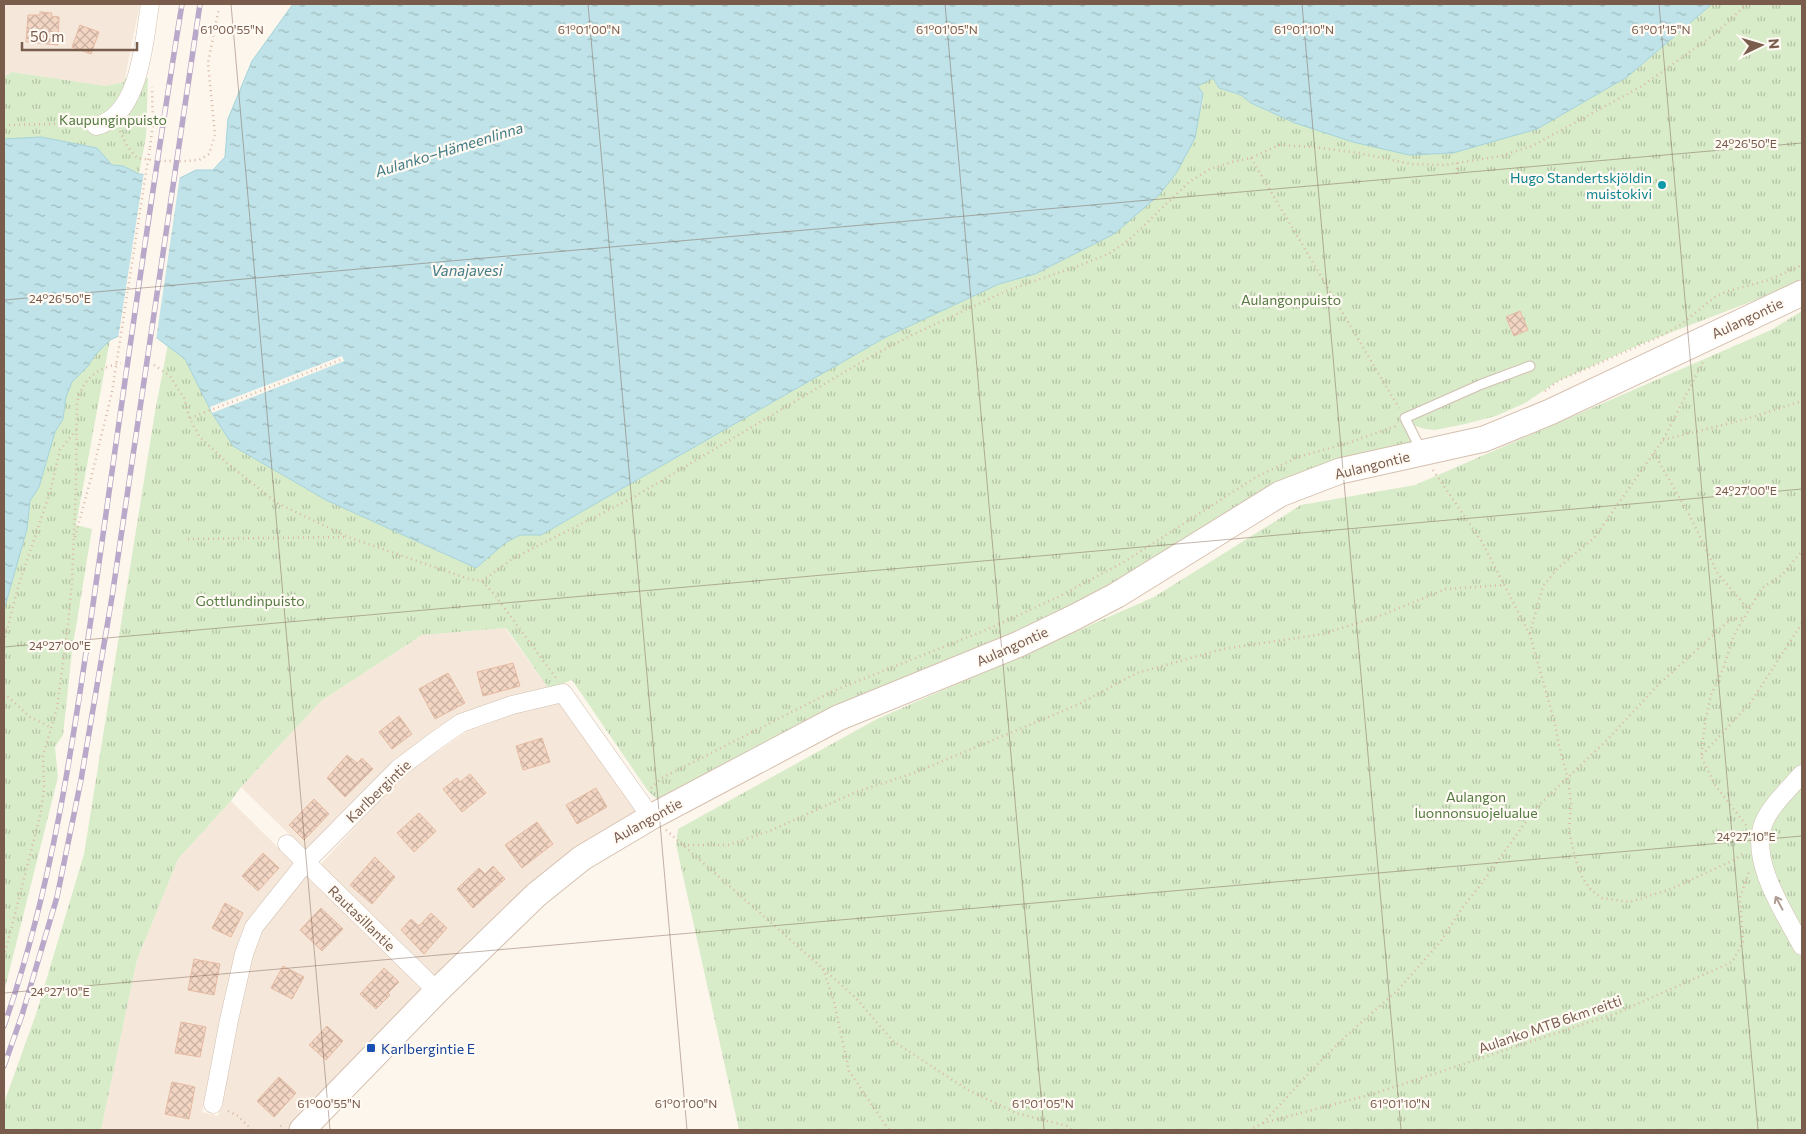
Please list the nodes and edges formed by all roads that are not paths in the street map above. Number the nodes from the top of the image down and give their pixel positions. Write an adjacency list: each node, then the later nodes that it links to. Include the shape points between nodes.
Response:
1 (150, 4): 2 (street, via 131,92 114,118)
2 (96, 126)
3 (1802, 292): 5 (main road, Aulangontie, via 1550,412 1484,439)
4 (1530, 366): 5 (lane, via 1405,418)
5 (1422, 453): 7 (main road, Aulangontie, via 1340,471 1280,494 1117,595 1075,617 1019,644 838,718)
6 (1802, 774): 10 (street, one-way to 6, via 1776,897 1764,867 1759,842 1764,822 1775,804)
7 (651, 817): 9 (street, Karlbergintie, via 563,693 512,705 461,724 442,736 398,769); 11 (main road, Aulangontie, via 582,858 536,895)
8 (287, 844): 9 (street, Rautasillantie)
9 (305, 863): 11 (street, Rautasillantie); 12 (street, Karlbergintie, via 254,927 247,945 229,1020)
10 (1802, 946)
11 (437, 991): 13 (main road, Aulangontie)
12 (219, 1107)
13 (302, 1130)

